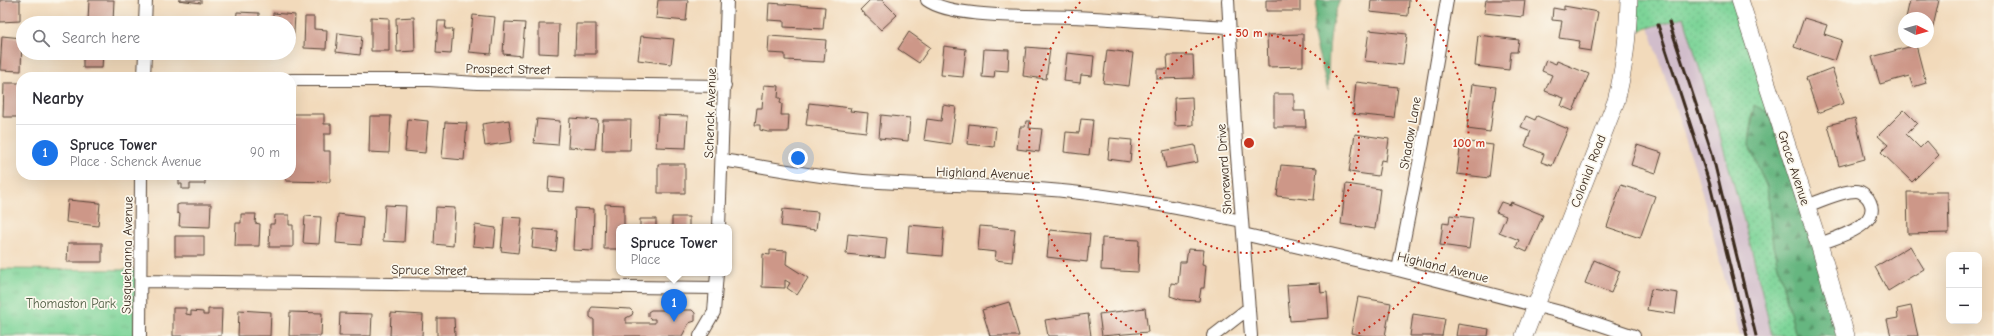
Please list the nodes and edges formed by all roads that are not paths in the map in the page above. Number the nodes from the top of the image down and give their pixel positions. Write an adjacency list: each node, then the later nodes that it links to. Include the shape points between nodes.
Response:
1 (146, 0): 8 (street)
2 (727, 0): 13 (street, Schenck Avenue)
3 (927, 0): 9 (street, via 944,9 991,14)
4 (1228, 0): 9 (street, Shoreward Drive)
5 (1447, 0): 21 (street, Shadow Lane)
6 (1629, 0): 25 (street, Colonial Road, via 1628,44 1616,101)
7 (1740, 0): 16 (street, Grace Avenue)
8 (145, 16)
9 (1229, 27): 17 (street, Shoreward Drive)
10 (145, 60): 11 (street)
11 (144, 72)
12 (296, 80): 13 (street, Prospect Street)
13 (724, 86): 14 (street, Schenck Avenue)
14 (723, 160): 17 (street, Highland Avenue, via 801,174 862,180 986,185 1072,192 1149,202); 18 (street, Schenck Avenue)
15 (141, 180): 23 (street, Susquehanna Avenue)
16 (1806, 206): 20 (street, Grace Avenue); 20 (street, via 1859,191 1867,196 1870,202 1872,212 1866,222 1849,233)
17 (1242, 221): 19 (street, Shoreward Drive)
18 (719, 224)
19 (1243, 234): 21 (street, Highland Avenue); 26 (street, Shoreward Drive)
20 (1819, 244): 33 (street, Grace Avenue)
21 (1398, 270): 25 (street, Highland Avenue)
22 (717, 276): 24 (street)
23 (141, 281): 24 (street, Spruce Street); 27 (street, Susquehanna Avenue)
24 (716, 288): 28 (street, via 714,312)
25 (1535, 306): 31 (street, Colonial Road); 32 (street, Highland Avenue)
26 (1249, 308): 29 (street); 30 (street, Shoreward Drive)
27 (140, 336)
28 (700, 336)
29 (1213, 336)
30 (1251, 336)
31 (1524, 336)
32 (1634, 336)
33 (1846, 336)

